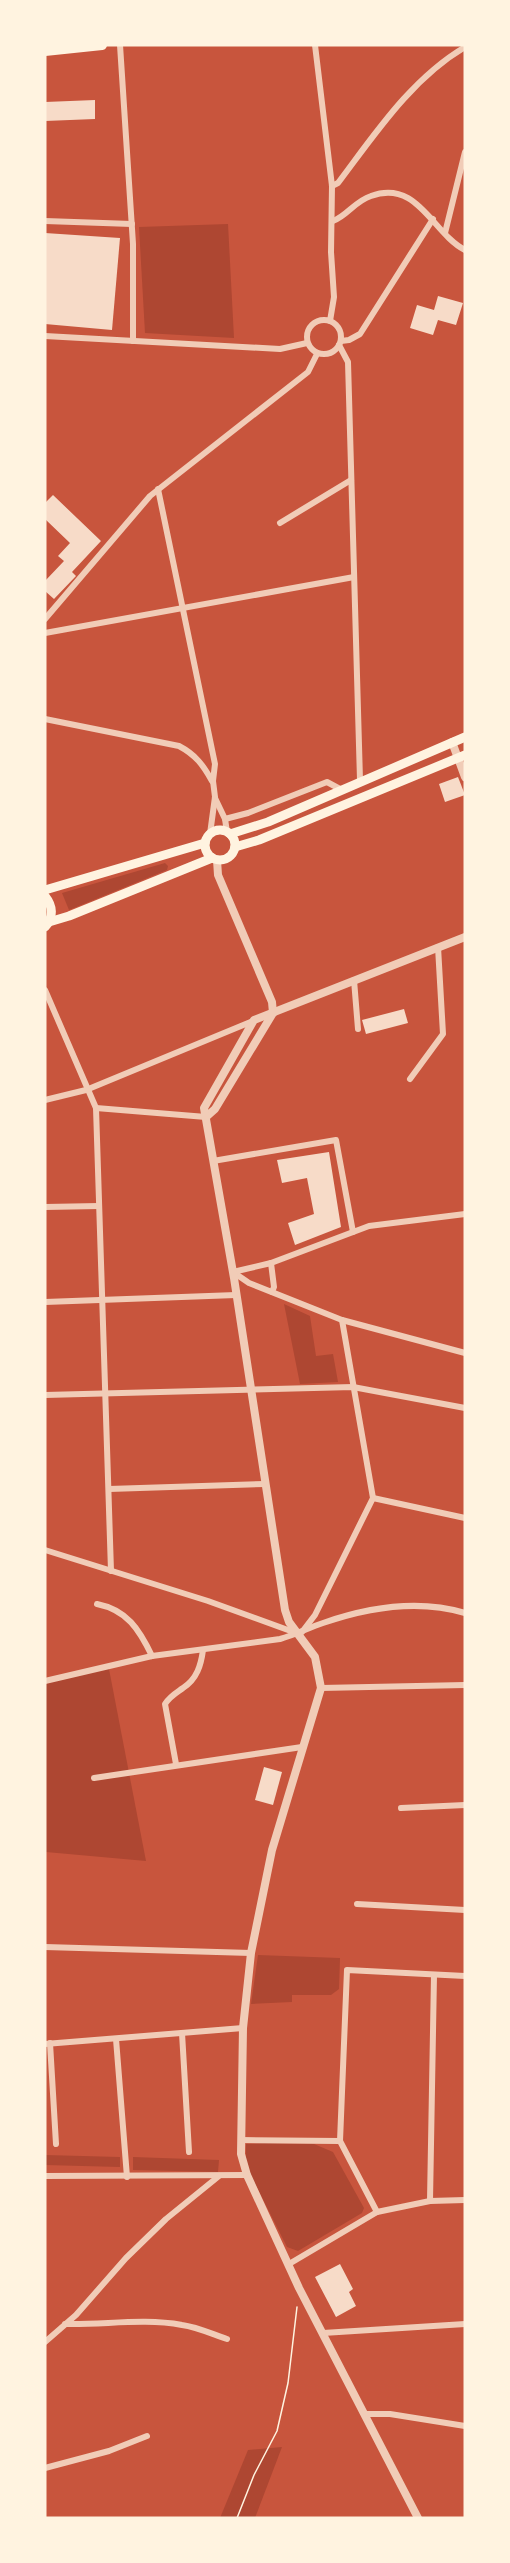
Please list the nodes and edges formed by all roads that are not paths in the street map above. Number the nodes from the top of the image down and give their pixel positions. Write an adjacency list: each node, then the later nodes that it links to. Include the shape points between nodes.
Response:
1 (102, 45): 5 (main road)
2 (120, 45): 11 (street)
3 (315, 45): 7 (street)
4 (465, 47): 7 (street, via 403,99)
5 (45, 51)
6 (465, 152): 12 (street)
7 (332, 186): 10 (street)
8 (433, 219): 10 (street, via 415,202 384,193 363,199); 12 (street); 18 (street, via 360,334)
9 (45, 221): 11 (street)
10 (333, 221): 14 (street, via 334,297)
11 (132, 224): 16 (street)
12 (445, 233): 13 (street)
13 (465, 250)
14 (330, 321): 17 (street, via 314,323 307,332); 18 (street, via 338,327)
15 (45, 336): 16 (street)
16 (133, 341): 17 (street, via 280,349)
17 (307, 343): 19 (street)
18 (340, 343): 19 (street, via 332,353); 20 (street, via 348,362)
19 (317, 354): 21 (street, via 308,372)
20 (351, 480): 22 (street); 23 (street)
21 (158, 489): 24 (street); 25 (street)
22 (280, 523)
23 (354, 577): 24 (street); 32 (street)
24 (183, 609): 26 (street); 33 (street, via 215,764)
25 (45, 619)
26 (45, 633)
27 (45, 719): 33 (street, via 179,746 201,761)
28 (465, 737): 29 (main road)
29 (452, 742): 30 (street); 32 (main road)
30 (461, 756): 31 (street); 39 (main road)
31 (465, 777)
32 (360, 780): 34 (main road)
33 (213, 781): 35 (street)
34 (340, 789): 36 (street, via 327,782); 37 (main road, via 268,822)
35 (215, 797): 36 (street); 38 (street)
36 (225, 819): 37 (street)
37 (229, 833): 38 (main road, via 218,830); 39 (main road)
38 (207, 838): 40 (main road, via 206,851); 41 (main road)
39 (235, 848): 40 (main road, via 228,858)
40 (215, 859): 43 (main road); 48 (street)
41 (45, 890)
42 (45, 896): 43 (main road, via 52,908)
43 (47, 924)
44 (465, 937): 45 (street)
45 (438, 947): 46 (street); 51 (street, via 444,1034)
46 (354, 980): 48 (street); 50 (street)
47 (45, 990): 52 (street)
48 (273, 1013): 49 (street); 55 (street, via 215,1109)
49 (254, 1020): 52 (street); 55 (street, via 205,1102)
50 (358, 1029)
51 (410, 1079)
52 (86, 1090): 53 (street); 54 (street)
53 (45, 1100)
54 (96, 1108): 55 (street); 57 (street)
55 (206, 1117): 56 (street)
56 (213, 1161): 60 (street, via 336,1140); 62 (street)
57 (99, 1206): 58 (street); 65 (street)
58 (45, 1207)
59 (465, 1214): 60 (street, via 369,1226)
60 (353, 1232): 61 (street)
61 (271, 1263): 62 (street); 63 (street)
62 (233, 1272): 63 (street, via 249,1284); 64 (street)
63 (275, 1294): 67 (street)
64 (236, 1295): 65 (street); 70 (street)
65 (102, 1299): 66 (street); 71 (street)
66 (45, 1302)
67 (342, 1320): 68 (street); 69 (street)
68 (465, 1353)
69 (353, 1387): 70 (street); 73 (street); 76 (street)
70 (250, 1389): 71 (street); 74 (street)
71 (106, 1394): 72 (street); 75 (street)
72 (45, 1395)
73 (465, 1408)
74 (265, 1484): 75 (street); 82 (street, via 285,1610)
75 (109, 1489): 79 (street)
76 (373, 1498): 77 (street); 82 (street, via 315,1615)
77 (465, 1518)
78 (45, 1550): 79 (street)
79 (111, 1571): 82 (street)
80 (97, 1604): 84 (street, via 121,1612)
81 (465, 1613): 82 (street, via 422,1604 388,1607 321,1623)
82 (300, 1634): 83 (street); 87 (street, via 315,1658)
83 (203, 1650): 84 (street); 89 (street, via 201,1663 190,1682 165,1704)
84 (152, 1656): 85 (street)
85 (45, 1681)
86 (465, 1685): 87 (street)
87 (321, 1688): 88 (street)
88 (302, 1747): 89 (street); 96 (street, via 273,1850)
89 (176, 1764): 90 (street)
90 (94, 1778)
91 (465, 1805): 92 (street)
92 (401, 1808)
93 (357, 1904): 94 (street)
94 (465, 1910)
95 (45, 1947): 96 (street)
96 (251, 1953): 99 (street)
97 (435, 1975): 98 (street); 104 (street, via 347,1970); 112 (street)
98 (465, 1976)
99 (243, 2028): 100 (street); 103 (street)
100 (182, 2033): 101 (street); 106 (street)
101 (116, 2039): 102 (street); 110 (street)
102 (48, 2043): 105 (street)
103 (241, 2140): 104 (street); 107 (street)
104 (340, 2141): 113 (street)
105 (56, 2144)
106 (189, 2152)
107 (247, 2175): 109 (street); 114 (street)
108 (45, 2176): 110 (street)
109 (219, 2176): 110 (street); 115 (street, via 166,2219)
110 (127, 2177)
111 (465, 2200): 112 (street)
112 (430, 2201): 113 (street)
113 (376, 2212): 114 (street)
114 (289, 2264): 117 (street)
115 (66, 2324): 118 (street, via 137,2321 184,2325); 119 (street)
116 (465, 2324): 117 (street)
117 (323, 2333): 120 (street)
118 (226, 2339)
119 (45, 2342)
120 (364, 2414): 121 (street, via 390,2414); 124 (street)
121 (465, 2426)
122 (147, 2436): 123 (street)
123 (45, 2469)
124 (417, 2518)

